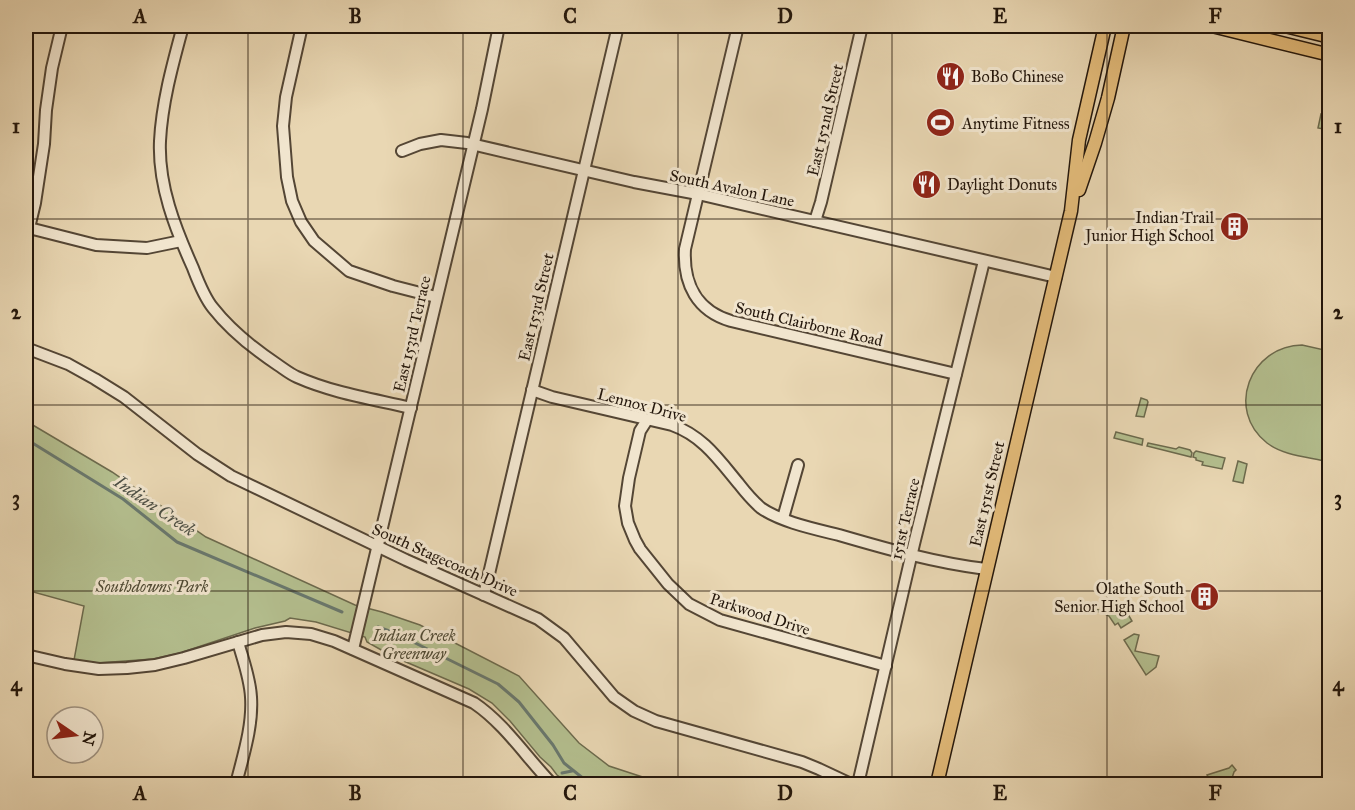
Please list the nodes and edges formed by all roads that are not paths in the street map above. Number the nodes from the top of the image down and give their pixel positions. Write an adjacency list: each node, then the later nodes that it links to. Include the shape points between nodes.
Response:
1 (62, 26): 20 (street, via 52,68 40,173)
2 (183, 26): 22 (street, via 160,142 161,177)
3 (302, 26): 25 (street, via 283,126 287,177 301,222 314,241 349,271)
4 (499, 26): 14 (street, East 153rd Terrace)
5 (618, 26): 16 (street, East 153rd Street)
6 (738, 26): 17 (street, South Clairborne Road)
7 (862, 26): 19 (street, East 152nd Street)
8 (1105, 26): 18 (main road, East 151st Street, via 1080,140)
9 (1125, 26): 18 (main road, East 151st Street, via 1095,143)
10 (1212, 26): 13 (main road)
11 (1284, 26): 12 (main road)
12 (1329, 36)
13 (1329, 55)
14 (473, 145): 15 (street, South Avalon Lane, via 441,140); 16 (street, South Avalon Lane); 25 (street, East 153rd Terrace)
15 (402, 151)
16 (584, 171): 17 (street, South Avalon Lane); 28 (street, East 153rd Street)
17 (698, 194): 19 (street, South Avalon Lane); 27 (street, South Clairborne Road, via 685,249 685,272 696,297 714,314)
18 (1071, 211): 24 (main road, East 151st Street)
19 (815, 221): 23 (street, South Avalon Lane)
20 (29, 228): 21 (street); 22 (street, via 96,245 147,248)
21 (26, 240)
22 (181, 241): 29 (street, via 212,306 235,333 269,359 295,376 324,387)
23 (984, 261): 24 (street, South Avalon Lane); 27 (street, 151st Terrace)
24 (1056, 277): 35 (main road, East 151st Street)
25 (436, 297): 29 (street, East 153rd Terrace)
26 (26, 348): 33 (street, South Stagecoach Drive, via 68,364 124,397 231,476)
27 (956, 374): 34 (street, 151st Terrace)
28 (532, 390): 30 (street, Lennox Drive); 36 (street, East 153rd Street)
29 (411, 408): 33 (street, East 153rd Terrace)
30 (647, 420): 32 (street, Lennox Drive, via 683,429 696,437 752,500); 40 (street, Parkwood Drive, via 640,431 628,478 628,523 640,549 668,584 689,604 720,620)
31 (798, 465): 32 (street)
32 (783, 518): 34 (street, Lennox Drive)
33 (378, 546): 36 (street, South Stagecoach Drive); 38 (street, East 153rd Terrace)
34 (912, 554): 35 (street, Lennox Drive); 40 (street, 151st Terrace)
35 (986, 569): 47 (main road, East 151st Street)
36 (484, 595): 45 (street, South Stagecoach Drive, via 528,613 553,629 614,697 641,715 802,762)
37 (238, 642): 38 (street, via 286,632 311,634); 39 (street, via 184,658 127,668 99,669); 43 (street, via 251,698 250,723)
38 (353, 649): 44 (street, via 465,697 483,709)
39 (26, 655)
40 (886, 666): 46 (street, 151st Terrace)
41 (26, 781): 42 (street)
42 (39, 784)
43 (236, 784)
44 (552, 784)
45 (851, 784)
46 (858, 784)
47 (936, 784)

